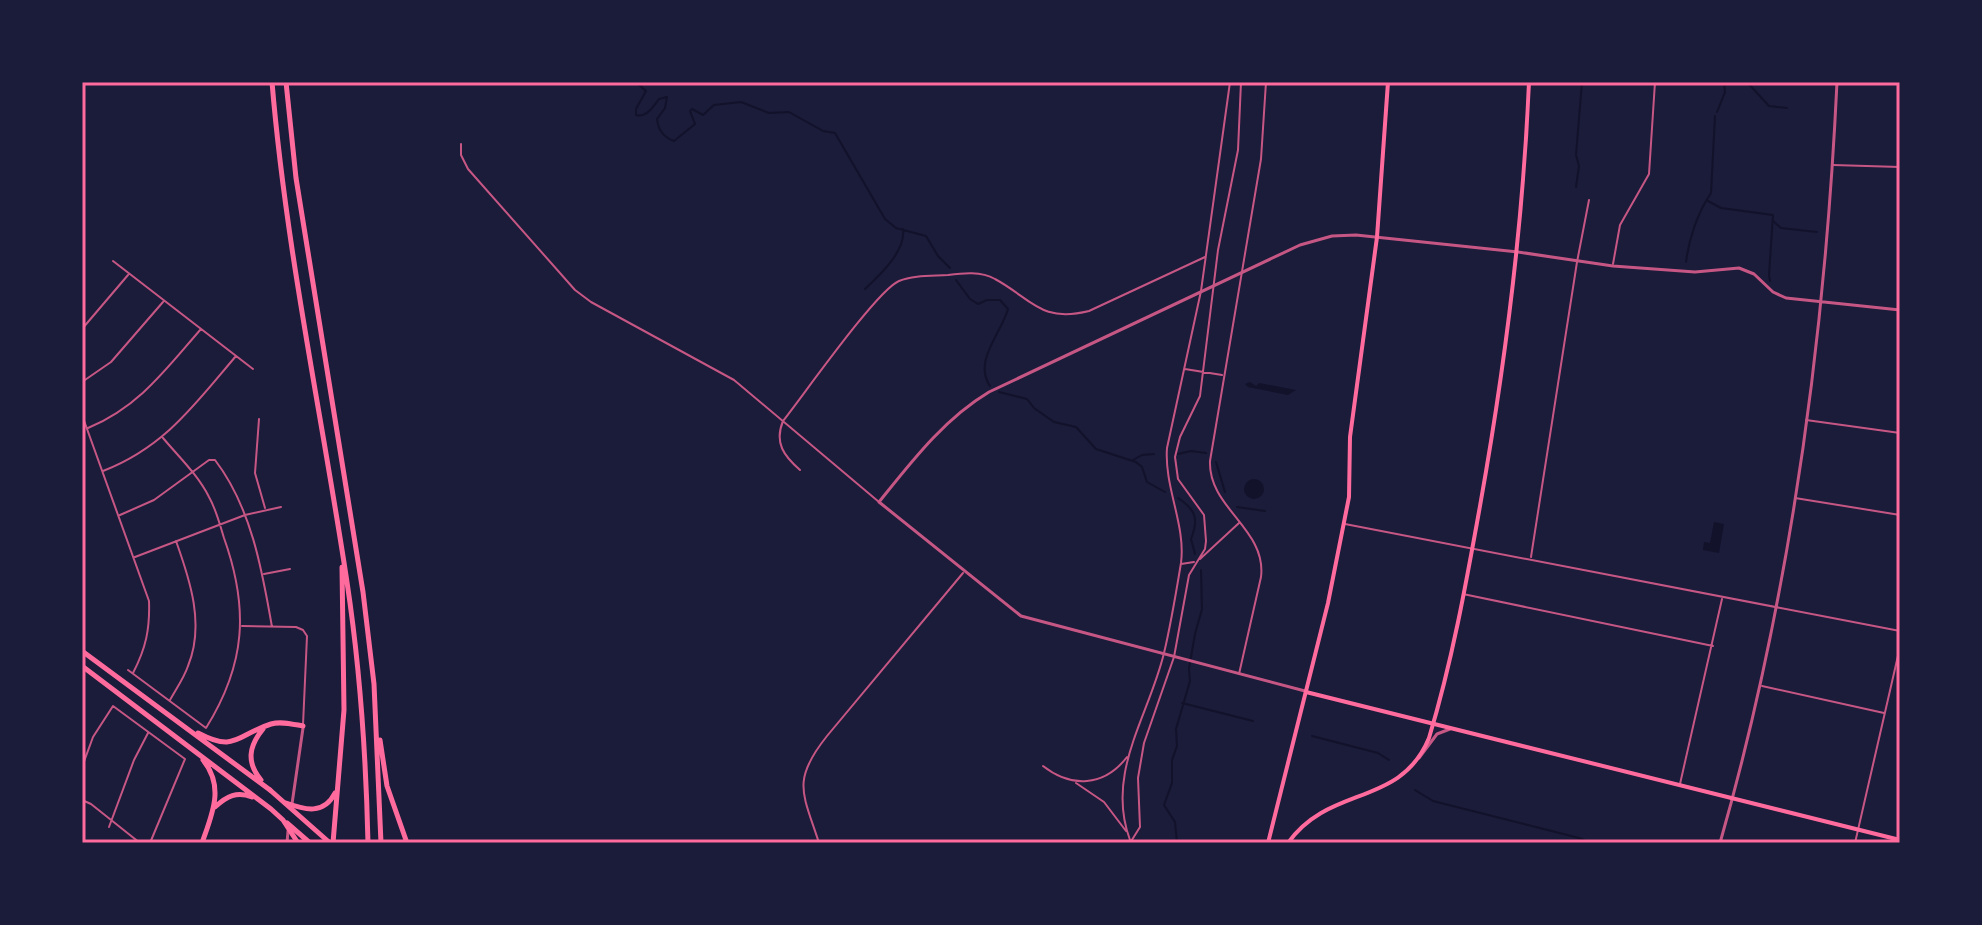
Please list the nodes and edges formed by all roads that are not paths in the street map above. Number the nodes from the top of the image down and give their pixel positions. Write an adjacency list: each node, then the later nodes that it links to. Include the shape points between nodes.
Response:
1 (272, 82): 57 (highway, via 282,178)
2 (286, 82): 83 (highway, via 294,166 363,592)
3 (1230, 82): 16 (street)
4 (1241, 82): 22 (street, via 1238,150)
5 (1266, 82): 21 (street, via 1261,159)
6 (1388, 82): 14 (main road)
7 (1529, 82): 15 (main road)
8 (1655, 82): 19 (street, via 1649,174 1620,225)
9 (1837, 82): 11 (street)
10 (461, 144): 38 (street, via 468,169 580,295 727,376)
11 (1832, 165): 12 (street); 25 (street)
12 (1900, 167)
13 (1589, 200): 18 (street)
14 (1377, 237): 15 (street); 21 (street, via 1320,238); 53 (main road, via 1350,436)
15 (1518, 252): 18 (street); 56 (main road)
16 (1205, 257): 23 (street); 38 (street, via 1072,314 1038,309 982,274 902,280 876,301)
17 (113, 261): 20 (street)
18 (1577, 262): 19 (street); 59 (street)
19 (1613, 266): 25 (street, via 1695,272 1739,268 1780,296)
20 (130, 273): 24 (street); 27 (street)
21 (1240, 273): 22 (street); 33 (street)
22 (1213, 285): 23 (street); 32 (street)
23 (1201, 291): 30 (street); 46 (street, via 981,397 934,436)
24 (165, 301): 28 (street); 34 (street, via 111,362)
25 (1820, 302): 26 (street); 37 (street)
26 (1900, 310)
27 (82, 329)
28 (201, 329): 29 (street); 39 (street, via 135,402)
29 (236, 356): 31 (street); 41 (street)
30 (1184, 368): 32 (street); 61 (street, via 1166,456)
31 (253, 369)
32 (1203, 372): 33 (street); 60 (street, via 1200,396 1175,457 1178,479 1204,515 1205,549)
33 (1224, 375): 52 (street, via 1211,475 1217,493)
34 (82, 382)
35 (82, 415): 39 (street)
36 (259, 419): 48 (street, via 255,473)
37 (1806, 420): 40 (street); 45 (street)
38 (783, 421): 42 (street, via 780,445); 46 (street)
39 (86, 428): 43 (street)
40 (1900, 433)
41 (163, 438): 43 (street); 44 (street)
42 (800, 470)
43 (103, 471): 49 (street)
44 (193, 474): 49 (street); 50 (street, via 215,460); 54 (street)
45 (1794, 498): 51 (street); 67 (street)
46 (879, 502): 63 (street)
47 (281, 507): 48 (street)
48 (265, 509): 50 (street)
49 (120, 515): 58 (street)
50 (245, 515): 54 (street); 64 (street)
51 (1900, 515)
52 (1240, 522): 60 (street); 79 (street, via 1258,549 1262,570)
53 (1344, 524): 56 (street); 81 (main road)
54 (220, 526): 55 (street); 68 (street, via 236,571)
55 (176, 541): 58 (street); 82 (street, via 193,591 195,628 190,664)
56 (1473, 548): 59 (street); 65 (main road)
57 (342, 554): 98 (highway, via 344,710); 118 (highway, via 360,689)
58 (134, 557): 78 (street, via 149,601 150,625)
59 (1531, 559): 66 (street)
60 (1197, 561): 61 (street); 75 (street, via 1189,575)
61 (1180, 564): 74 (street)
62 (290, 569): 64 (street)
63 (964, 572): 74 (street, via 1027,619); 121 (street, via 809,762 802,787)
64 (263, 574): 69 (street)
65 (1463, 594): 71 (street); 85 (main road)
66 (1723, 597): 67 (street); 71 (street)
67 (1774, 607): 70 (street); 80 (street)
68 (241, 626): 69 (street); 82 (street, via 232,676 206,728)
69 (272, 627): 88 (street, via 296,627 307,636)
70 (1900, 631)
71 (1713, 646): 97 (street)
72 (1900, 647): 84 (street)
73 (82, 651): 86 (highway)
74 (1164, 655): 75 (street); 92 (street)
75 (1174, 657): 79 (street); 122 (street, via 1141,753 1140,827)
76 (82, 666): 91 (highway)
77 (128, 670): 78 (street)
78 (133, 674): 82 (street)
79 (1239, 675): 81 (street)
80 (1758, 686): 84 (street); 100 (street)
81 (1306, 692): 85 (main road); 123 (main road)
82 (170, 701)
83 (375, 712): 119 (highway); 120 (highway, via 387,786)
84 (1885, 713): 108 (street)
85 (1434, 724): 89 (main road); 93 (main road)
86 (183, 725): 87 (highway, via 222,743); 99 (highway)
87 (266, 726): 88 (highway); 99 (highway, via 252,744 250,757)
88 (303, 726): 114 (street)
89 (1453, 729): 93 (street, via 1437,734); 97 (main road)
90 (149, 732): 95 (street, via 110,707); 105 (street); 112 (street, via 185,759)
91 (191, 748): 103 (highway, via 211,770); 104 (highway)
92 (1127, 756): 96 (street, via 1106,776); 109 (street, via 1122,799)
93 (1419, 758): 124 (main road, via 1392,783 1320,812)
94 (1043, 766): 96 (street)
95 (82, 767)
96 (1072, 781): 109 (street, via 1104,802)
97 (1680, 785): 100 (main road)
98 (337, 788): 102 (highway, via 319,809); 117 (highway)
99 (270, 790): 102 (highway)
100 (1732, 798): 108 (main road); 125 (street)
101 (82, 800): 105 (street)
102 (286, 803): 117 (highway)
103 (214, 808): 104 (highway, via 239,794); 113 (highway)
104 (271, 809): 106 (highway)
105 (111, 820): 107 (street); 111 (street)
106 (283, 820): 115 (highway); 116 (highway)
107 (109, 827)
108 (1859, 830): 110 (main road); 126 (street)
109 (1127, 833): 122 (street)
110 (1900, 840)
111 (140, 843)
112 (150, 843)
113 (202, 843)
114 (287, 843)
115 (298, 843)
116 (310, 843)
117 (331, 843)
118 (368, 843)
119 (381, 843)
120 (407, 843)
121 (819, 843)
122 (1130, 843)
123 (1268, 843)
124 (1288, 843)
125 (1720, 843)
126 (1855, 843)

